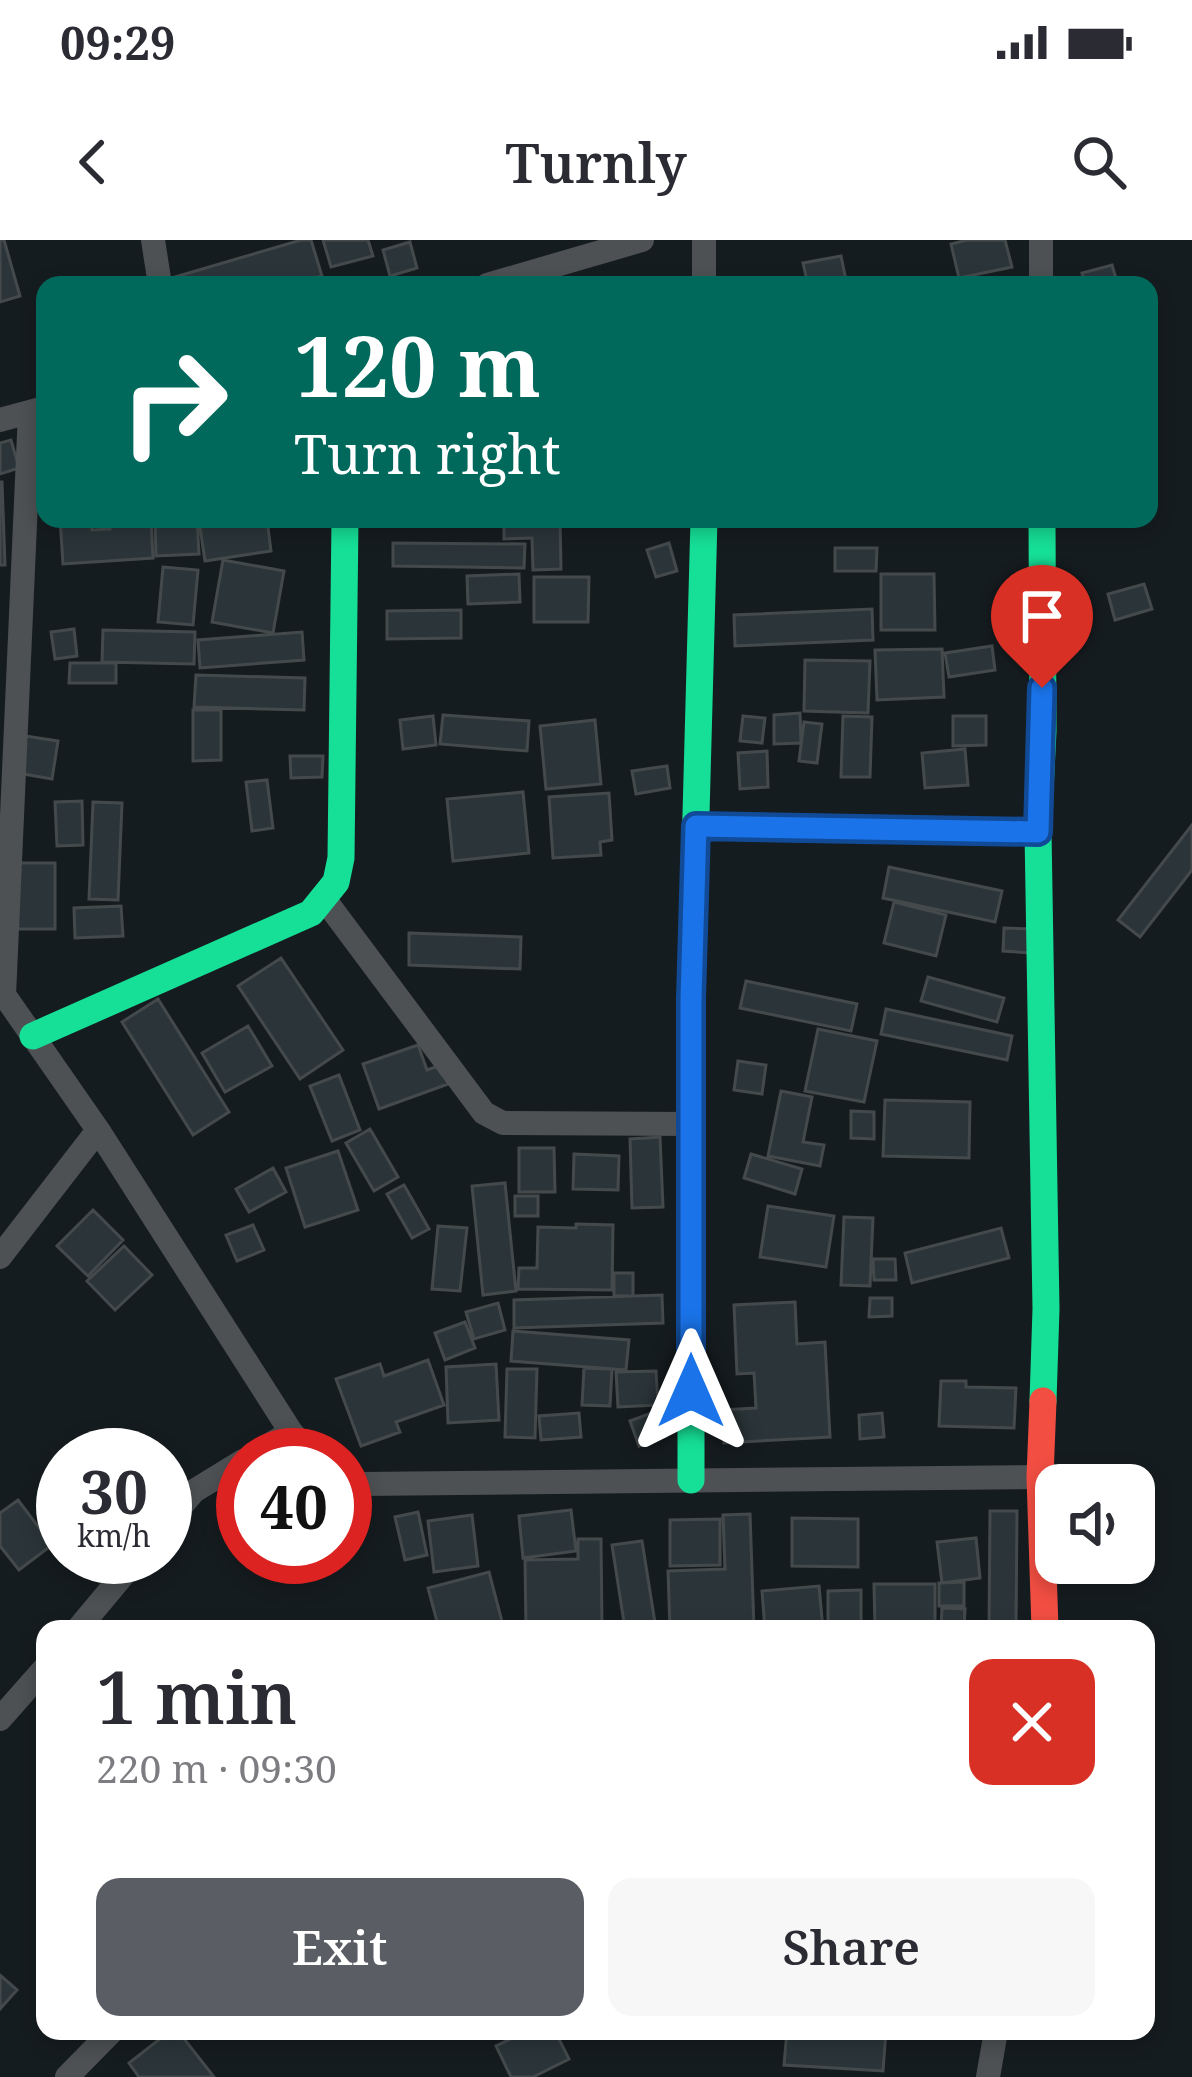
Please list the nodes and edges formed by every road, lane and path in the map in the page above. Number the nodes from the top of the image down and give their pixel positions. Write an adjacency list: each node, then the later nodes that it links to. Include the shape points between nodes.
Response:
1 (153, 240): 5 (street)
2 (642, 240): 6 (street)
3 (704, 240): 7 (street)
4 (1041, 240): 8 (street)
5 (159, 276)
6 (518, 276)
7 (704, 276)
8 (1041, 276)
9 (36, 410): 10 (street)
10 (0, 419)
11 (36, 427): 18 (street)
12 (345, 528): 17 (street, via 341,858)
13 (704, 528): 15 (street)
14 (1042, 528): 16 (street)
15 (696, 826): 16 (street); 20 (street)
16 (1038, 832): 24 (street, via 1046,1309)
17 (325, 900): 19 (street); 20 (street, via 484,1113 503,1123)
18 (2, 993): 19 (street)
19 (32, 1036): 21 (street)
20 (691, 1124): 26 (street)
21 (98, 1130): 22 (street); 23 (street)
22 (0, 1257)
23 (288, 1428)
24 (1040, 1464)
25 (1035, 1477): 26 (street)
26 (691, 1480): 27 (street)
27 (372, 1484)
28 (116, 1584): 30 (street)
29 (1044, 1584): 31 (street)
30 (86, 1620)
31 (1045, 1620)
32 (36, 1678): 33 (street)
33 (0, 1719)
34 (103, 2040): 36 (street)
35 (994, 2040): 37 (street)
36 (67, 2077)
37 (988, 2077)

